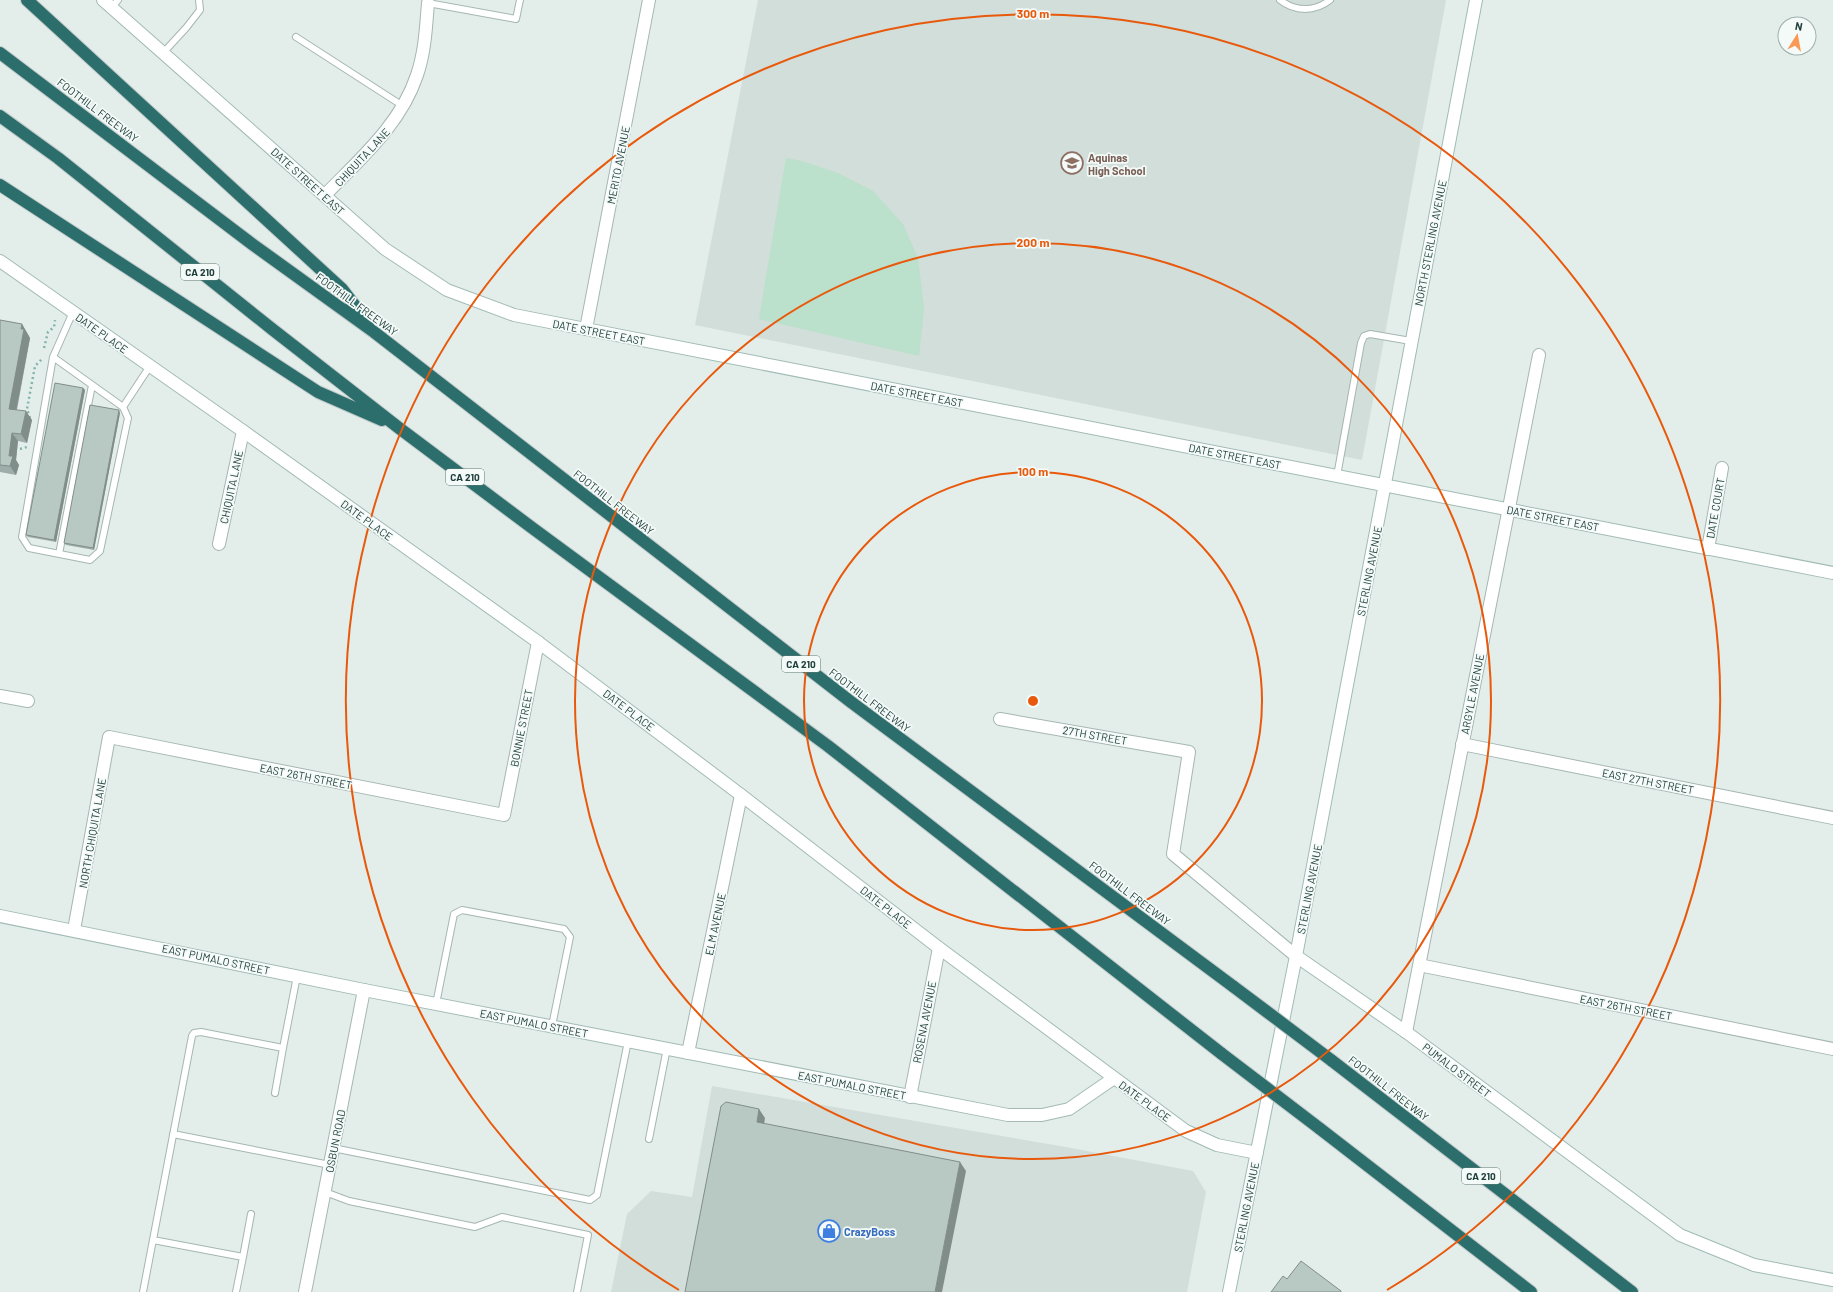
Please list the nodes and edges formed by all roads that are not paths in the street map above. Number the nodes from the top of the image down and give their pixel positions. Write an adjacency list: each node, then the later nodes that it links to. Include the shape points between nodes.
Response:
1 (27, 0): 20 (highway, via 342,289)
2 (199, 0): 12 (lane, via 200,10)
3 (520, 0): 9 (lane, via 516,20)
4 (649, 0): 19 (street, MERITO AVENUE)
5 (1280, 0): 6 (lane, via 1293,8 1303,9 1321,6)
6 (1330, 0)
7 (1476, 0): 21 (street, NORTH STERLING AVENUE)
8 (111, 2): 12 (street, DATE STREET EAST)
9 (428, 3): 13 (street, CHIQUITA LANE, via 424,47 417,76)
10 (296, 37): 13 (lane)
11 (0, 53): 20 (highway, FOOTHILL FREEWAY / CA 210, via 252,244)
12 (163, 53): 16 (street, DATE STREET EAST)
13 (403, 106): 16 (street, CHIQUITA LANE, via 389,128)
14 (0, 116): 27 (highway, CA 210, via 58,158)
15 (0, 185): 27 (highway, via 318,392)
16 (325, 196): 19 (street, DATE STREET EAST, via 385,249 447,290 514,315)
17 (0, 261): 18 (street, DATE PLACE)
18 (73, 312): 23 (lane); 24 (street, DATE PLACE)
19 (586, 329): 30 (street, DATE STREET EAST)
20 (374, 332): 81 (highway, FOOTHILL FREEWAY / CA 210, bridge, via 845,698 1331,1060)
21 (1412, 342): 30 (lane, via 1370,334 1364,336); 31 (street, NORTH STERLING AVENUE)
22 (1539, 355): 32 (street, ARGYLE AVENUE)
23 (53, 357): 25 (lane); 35 (lane, via 22,537 29,548)
24 (150, 366): 26 (lane); 28 (street, DATE PLACE)
25 (92, 385): 26 (lane); 35 (lane)
26 (123, 407): 35 (lane, via 128,418 100,551 90,560)
27 (399, 428): 80 (highway, CA 210, bridge, via 828,746)
28 (243, 431): 33 (street, CHIQUITA LANE); 37 (street, DATE PLACE)
29 (1722, 468): 34 (street, DATE COURT)
30 (1337, 476): 31 (street, DATE STREET EAST)
31 (1384, 485): 32 (street, DATE STREET EAST); 50 (street, STERLING AVENUE)
32 (1508, 510): 34 (street, DATE STREET EAST); 42 (street, ARGYLE AVENUE)
33 (219, 544)
34 (1708, 549): 36 (street, DATE STREET EAST)
35 (59, 554)
36 (1833, 573)
37 (538, 642): 43 (street, DATE PLACE); 44 (street, BONNIE STREET)
38 (0, 696): 39 (street)
39 (28, 701)
40 (1000, 719): 46 (street, 27TH STREET, via 1189,752)
41 (109, 737): 44 (street, EAST 26TH STREET); 48 (street, NORTH CHIQUITA LANE)
42 (1462, 744): 45 (street, EAST 27TH STREET); 51 (street, ARGYLE AVENUE)
43 (741, 795): 49 (street, DATE PLACE); 61 (street, ELM AVENUE)
44 (504, 815)
45 (1833, 818)
46 (1172, 854): 50 (street, PUMALO STREET)
47 (0, 916): 48 (street, EAST PUMALO STREET)
48 (74, 930): 52 (street, EAST PUMALO STREET)
49 (939, 948): 62 (street, DATE PLACE); 64 (street, ROSENA AVENUE)
50 (1296, 956): 56 (street, PUMALO STREET); 68 (street, STERLING AVENUE)
51 (1419, 965): 56 (street, ARGYLE AVENUE); 60 (street, EAST 26TH STREET)
52 (296, 976): 53 (street, EAST PUMALO STREET); 58 (lane)
53 (364, 990): 54 (street, EAST PUMALO STREET); 67 (street, OSBUN ROAD)
54 (436, 1004): 55 (street, EAST PUMALO STREET); 55 (lane, via 454,914 462,910 564,929 570,936)
55 (552, 1026): 57 (street, EAST PUMALO STREET)
56 (1406, 1032): 74 (street, PUMALO STREET, via 1680,1235 1754,1265)
57 (628, 1041): 59 (street, EAST PUMALO STREET); 67 (lane, via 597,1195 590,1200)
58 (283, 1048): 63 (lane); 65 (lane, via 201,1032 194,1033)
59 (667, 1048): 61 (street, EAST PUMALO STREET); 66 (lane)
60 (1833, 1049)
61 (688, 1053): 64 (street, EAST PUMALO STREET)
62 (1114, 1078): 64 (street, EAST PUMALO STREET, via 1069,1108 1042,1115 1008,1115); 68 (street, DATE PLACE, via 1186,1131 1217,1145)
63 (275, 1093)
64 (910, 1097)
65 (173, 1134): 69 (lane); 72 (lane)
66 (649, 1139)
67 (333, 1148): 69 (street, OSBUN ROAD)
68 (1257, 1152): 79 (street, STERLING AVENUE)
69 (330, 1165): 70 (street, OSBUN ROAD)
70 (325, 1192): 77 (street, OSBUN ROAD); 78 (lane, via 349,1201 475,1227 502,1217 588,1235)
71 (251, 1214): 73 (lane)
72 (153, 1240): 73 (lane); 75 (lane)
73 (243, 1257): 76 (lane)
74 (1833, 1280)
75 (143, 1292)
76 (236, 1292)
77 (305, 1292)
78 (577, 1292)
79 (1229, 1292)
80 (1531, 1292)
81 (1632, 1292)

